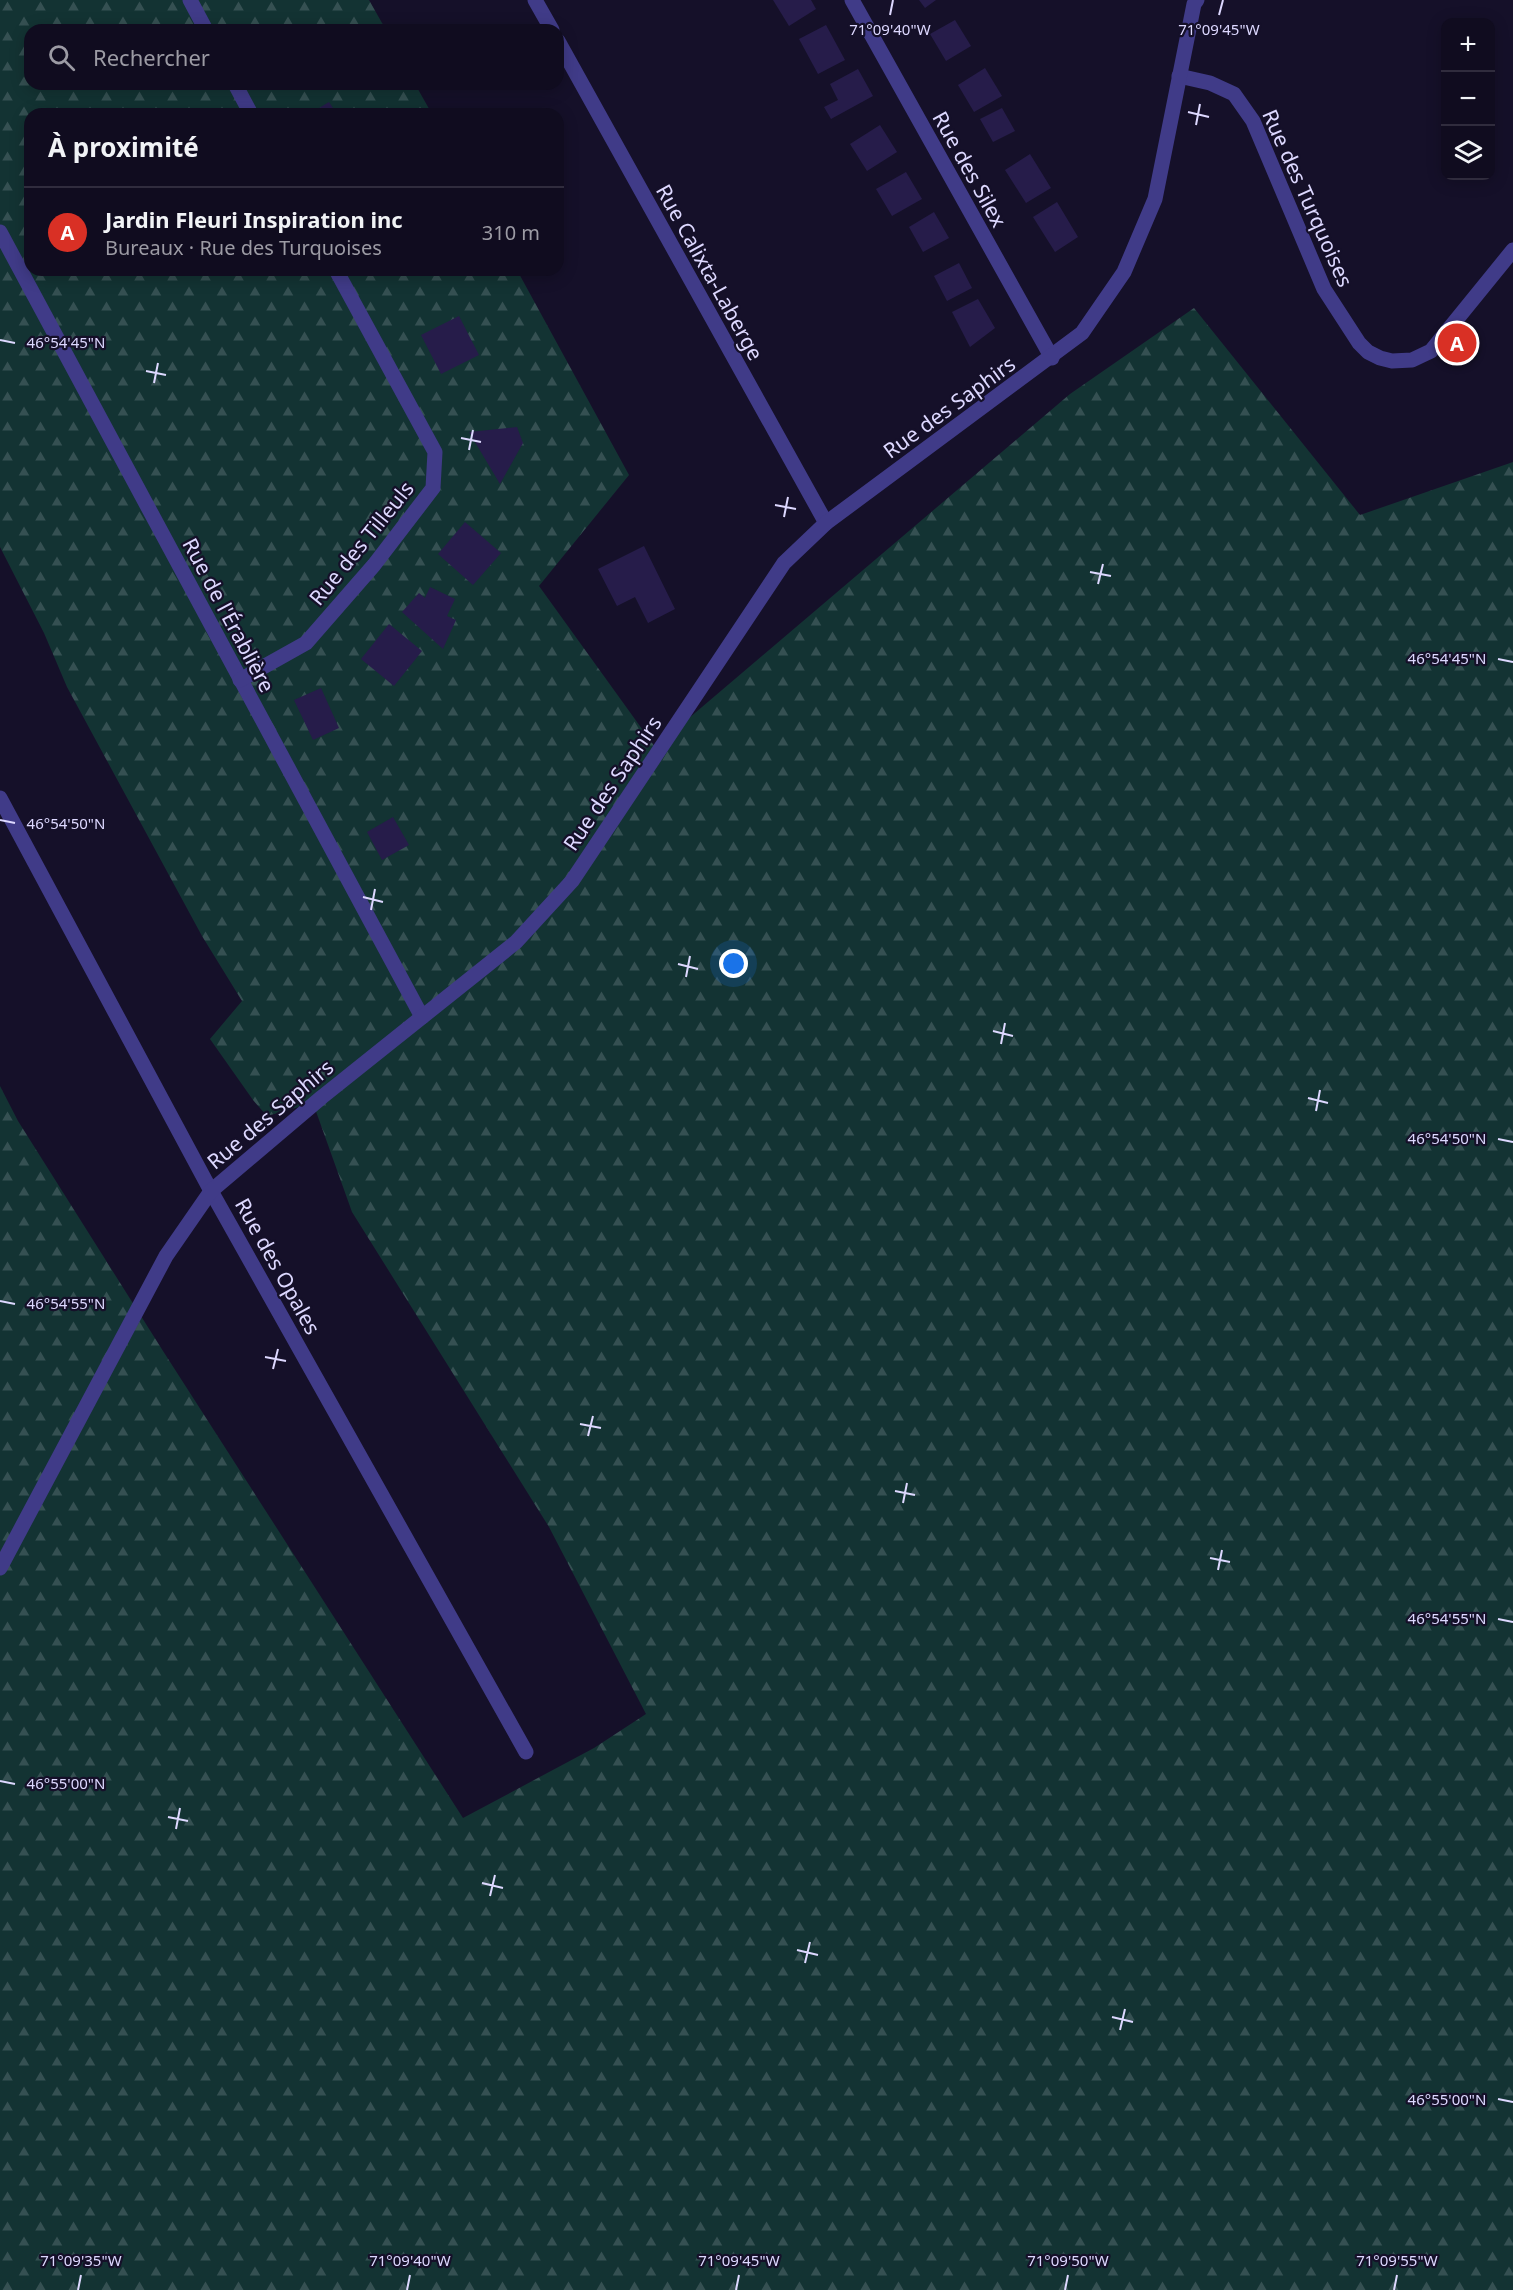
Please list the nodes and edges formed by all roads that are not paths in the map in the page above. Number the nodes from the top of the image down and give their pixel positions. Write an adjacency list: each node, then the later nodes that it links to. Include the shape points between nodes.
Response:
1 (190, 0): 5 (street)
2 (535, 0): 6 (street)
3 (852, 0): 14 (street, Rue des Silex)
4 (1194, 1): 8 (street, Rue des Saphirs)
5 (203, 24)
6 (549, 24)
7 (564, 52): 15 (street, Rue Calixta-Laberge)
8 (1179, 76): 12 (street, Rue des Turquoises, via 1234,94 1254,121 1324,290 1368,352 1392,361 1412,360 1431,351); 14 (street, Rue des Saphirs, via 1155,199 1124,272 1082,333)
9 (238, 90): 10 (street)
10 (248, 108)
11 (0, 232): 16 (street, Rue de l'Érablière)
12 (1513, 250)
13 (339, 276): 16 (street, Rue des Tilleuls, via 435,452 433,488 374,565 306,643)
14 (1052, 358): 15 (street, Rue des Saphirs)
15 (826, 523): 18 (street, Rue des Saphirs, via 784,563 572,881 516,942)
16 (240, 680): 18 (street, Rue de l'Érablière)
17 (0, 798): 19 (street, Rue des Opales)
18 (422, 1017): 19 (street, Rue des Saphirs)
19 (212, 1191): 20 (street, Rue des Saphirs, via 166,1256); 21 (street, Rue des Opales)
20 (0, 1568)
21 (526, 1752)

